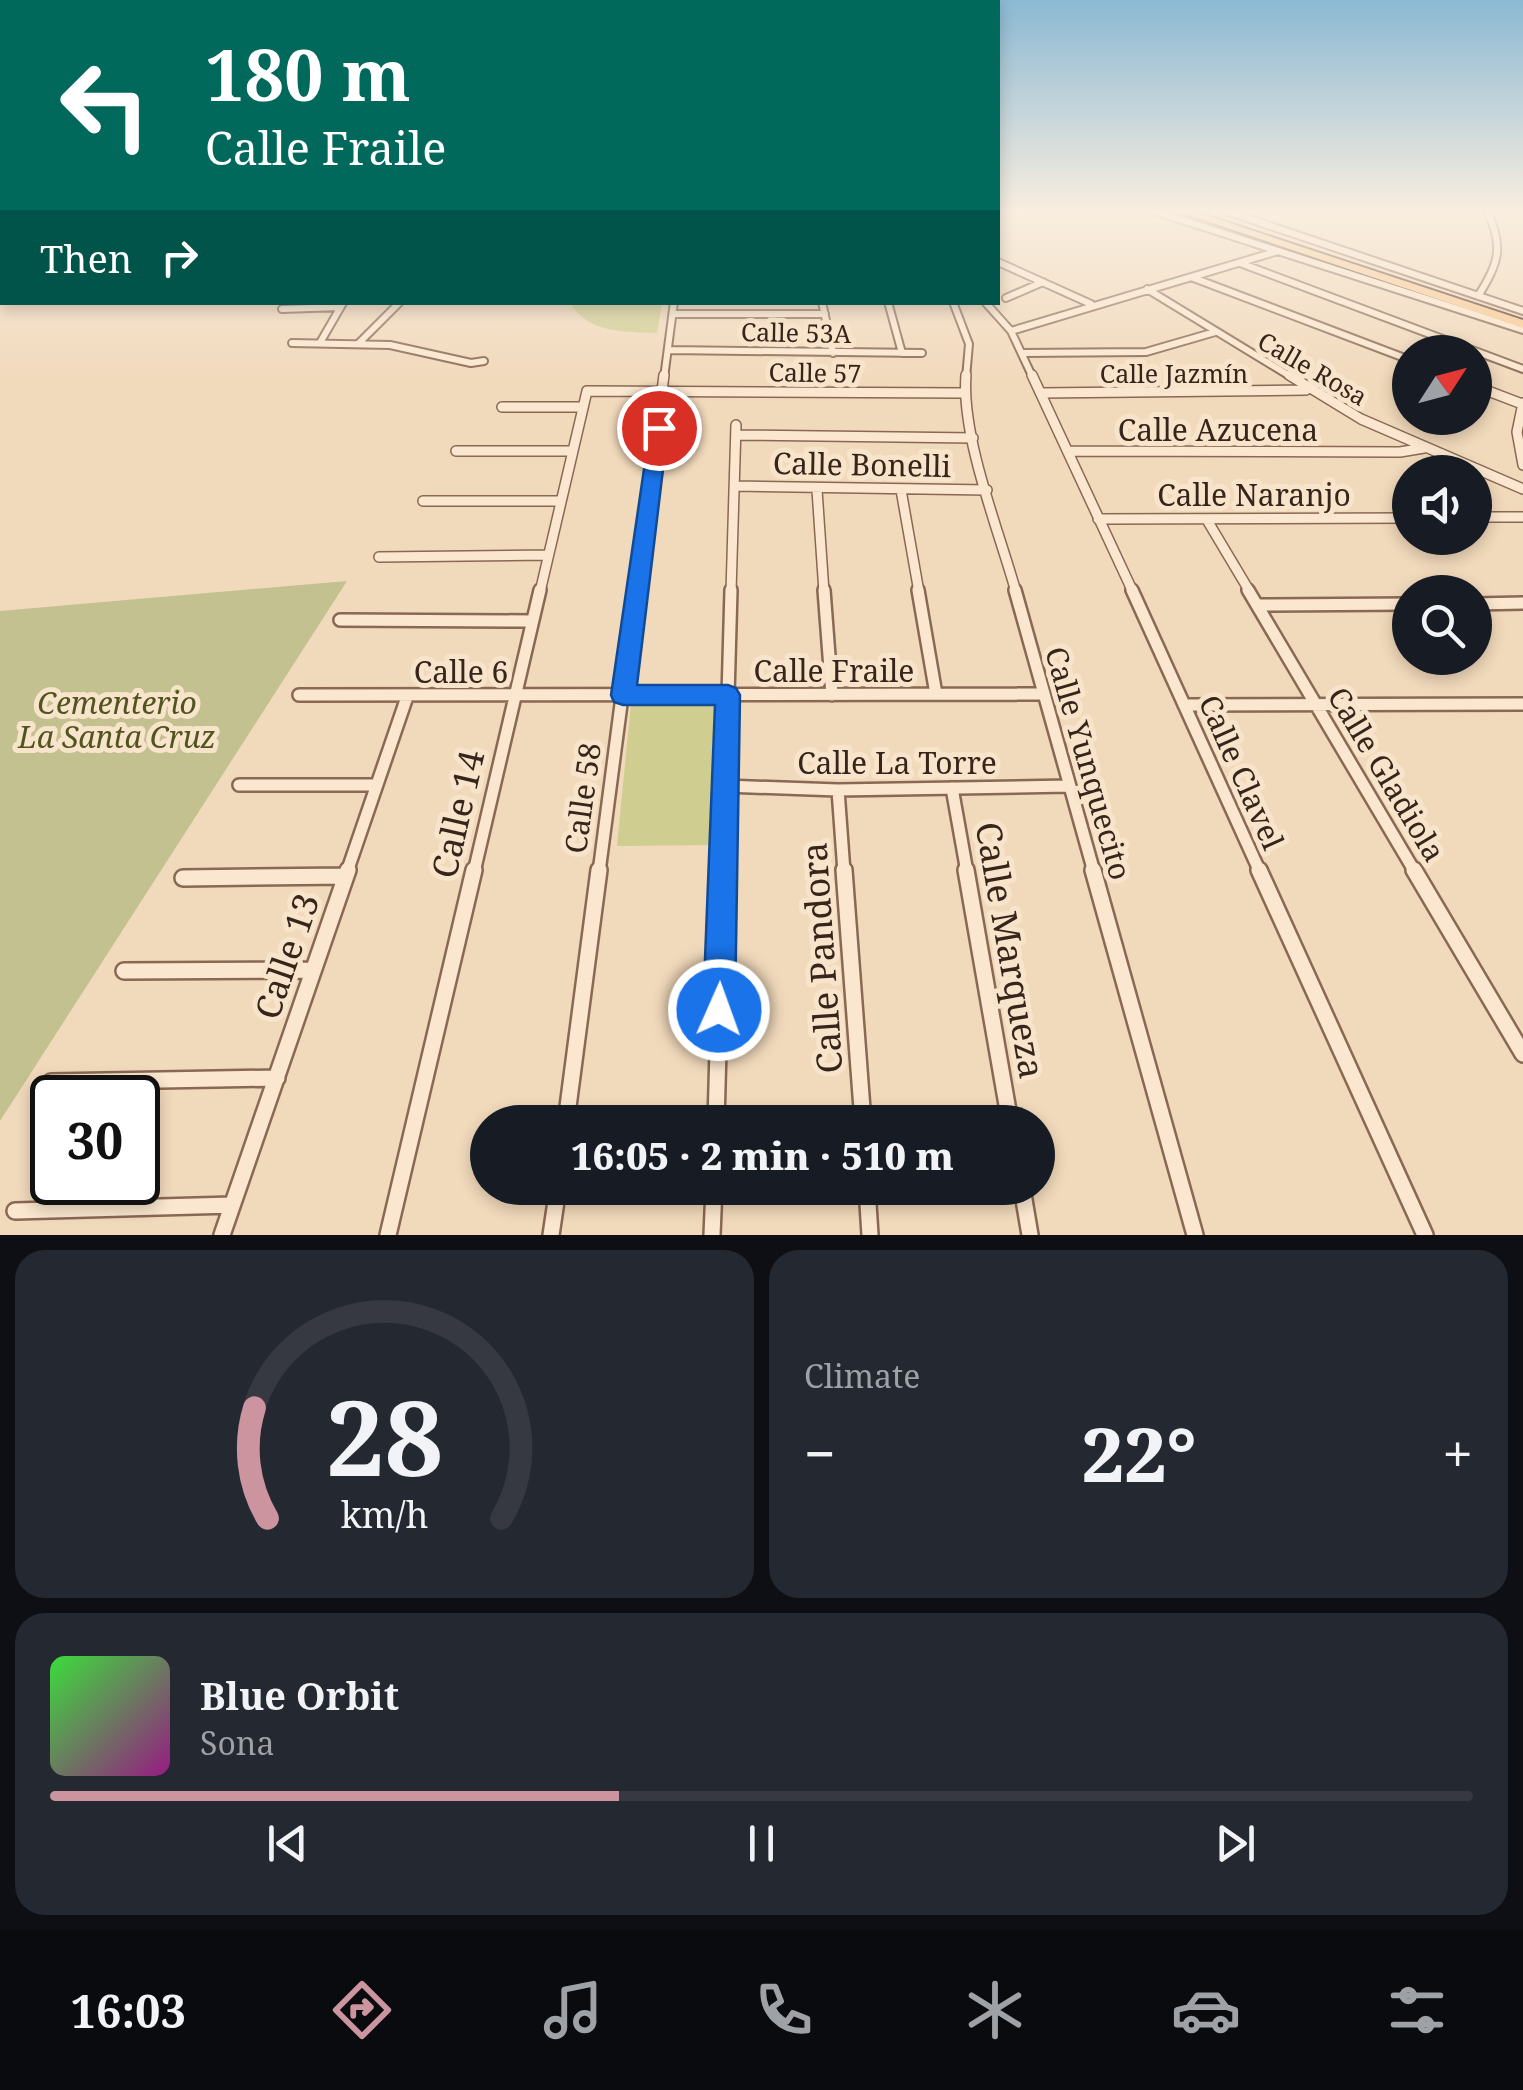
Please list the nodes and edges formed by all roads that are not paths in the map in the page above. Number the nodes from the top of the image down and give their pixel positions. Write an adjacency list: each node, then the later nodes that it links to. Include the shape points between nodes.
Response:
1 (1012, 269): 10 (street)
2 (1220, 269): 9 (street)
3 (1255, 269): 39 (street)
4 (1340, 269): 26 (street)
5 (1355, 269): 26 (main road)
6 (1371, 269): 26 (main road)
7 (1397, 269): 12 (street)
8 (1496, 269): 12 (street)
9 (1190, 277): 11 (street); 37 (street)
10 (1044, 282): 13 (street); 21 (street)
11 (1146, 289): 21 (street); 28 (street, Calle Rosa)
12 (1478, 296): 26 (street)
13 (1006, 298)
14 (342, 305): 23 (street); 29 (street)
15 (397, 305): 31 (street)
16 (758, 305): 24 (street)
17 (823, 305): 25 (street)
18 (889, 305): 33 (street)
19 (954, 305): 44 (street, Calle Yunquecito, via 969,344)
20 (988, 305): 27 (street, Calle Clavel)
21 (1092, 305): 27 (street)
22 (674, 308): 24 (street); 32 (street, Calle 58)
23 (282, 309)
24 (759, 314): 25 (street)
25 (825, 314): 34 (street)
26 (1523, 321)
27 (1011, 331): 36 (street, Calle Clavel)
28 (1215, 332): 36 (street, via 1146,352); 41 (street, Calle Rosa)
29 (322, 341): 30 (street); 31 (street)
30 (292, 343)
31 (359, 343): 38 (street)
32 (669, 350): 34 (street, Calle 53A); 40 (street, Calle 58)
33 (902, 352): 34 (street, Calle 53A); 35 (street, Calle 53A)
34 (832, 353)
35 (922, 353)
36 (1022, 353): 45 (street, Calle Clavel)
37 (1392, 353)
38 (484, 360)
39 (1523, 369)
40 (664, 390): 42 (street, Calle 57); 44 (street, Calle 57); 78 (street, Calle 58)
41 (1306, 390): 45 (street, Calle Jazmín); 51 (street, Calle Rosa)
42 (587, 391): 48 (street, Calle 14)
43 (1492, 392): 46 (street)
44 (965, 393): 50 (street, Calle Yunquecito)
45 (1040, 393): 53 (street, Calle Clavel)
46 (1523, 404): 49 (street)
47 (502, 407): 48 (street)
48 (582, 407): 54 (street, Calle 14)
49 (1523, 412): 55 (street, via 1517,432)
50 (973, 438): 56 (street, via 736,430); 60 (street, Calle Yunquecito)
51 (1425, 448): 53 (street, Calle Azucena); 57 (street, Calle Rosa)
52 (456, 451): 54 (street)
53 (1070, 451): 66 (street, Calle Clavel)
54 (572, 452): 61 (street, Calle 14)
55 (1523, 466)
56 (736, 486): 58 (street, Calle Bonelli); 79 (street)
57 (1523, 489)
58 (817, 490): 59 (street, Calle Bonelli); 80 (street)
59 (902, 490): 60 (street, Calle Bonelli); 76 (street)
60 (987, 490): 77 (street, Calle Yunquecito)
61 (561, 500): 62 (street); 68 (street, Calle 14)
62 (423, 501)
63 (1523, 516): 64 (street)
64 (1492, 517)
65 (1392, 518): 67 (street, Calle Naranjo)
66 (1098, 519): 67 (street, Calle Naranjo); 85 (street, Calle Clavel)
67 (1207, 520): 73 (street, Calle Gladiola)
68 (548, 556): 69 (street); 75 (street, Calle 14)
69 (380, 557)
70 (1523, 603): 72 (street)
71 (1392, 604): 73 (street)
72 (1492, 604)
73 (1258, 605): 86 (street, Calle Gladiola)
74 (340, 620): 75 (street)
75 (532, 621): 82 (street, Calle 14)
76 (936, 694): 77 (street, Calle Fraile); 80 (street, Calle Fraile)
77 (1044, 694): 90 (street, Calle Yunquecito)
78 (623, 695): 79 (street, Calle Fraile); 82 (street, Calle 6); 100 (street, Calle 58)
79 (728, 695): 80 (street, Calle Fraile); 89 (street)
80 (832, 695)
81 (299, 696): 83 (street, Calle 6)
82 (516, 696): 83 (street, Calle 6); 111 (street, Calle 14)
83 (407, 697): 88 (street, Calle 13)
84 (1523, 704): 86 (street)
85 (1184, 706): 86 (street); 117 (street, Calle Clavel)
86 (1318, 706): 97 (street, Calle Gladiola)
87 (239, 784): 88 (street)
88 (376, 785): 93 (street, Calle 13)
89 (726, 786): 92 (street, Calle La Torre); 101 (street)
90 (1070, 786): 91 (street, Calle La Torre); 116 (street, Calle Yunquecito)
91 (952, 788): 92 (street, Calle La Torre); 103 (street, Calle Marqueza)
92 (838, 790): 102 (street, Calle Pandora)
93 (345, 876): 94 (street); 95 (street, Calle 13)
94 (184, 878)
95 (313, 970): 96 (street); 98 (street, Calle 13)
96 (124, 971)
97 (1523, 1054)
98 (277, 1078): 99 (street); 104 (street, Calle 13)
99 (160, 1080)
100 (568, 1105)
101 (717, 1105)
102 (861, 1105)
103 (1007, 1105)
104 (232, 1204): 109 (street); 110 (street, Calle 13)
105 (555, 1205): 112 (street)
106 (713, 1205): 113 (street)
107 (868, 1205): 114 (street)
108 (1025, 1205): 115 (street)
109 (15, 1211)
110 (222, 1235)
111 (388, 1235)
112 (551, 1235)
113 (712, 1235)
114 (870, 1235)
115 (1030, 1235)
116 (1195, 1235)
117 (1425, 1235)

